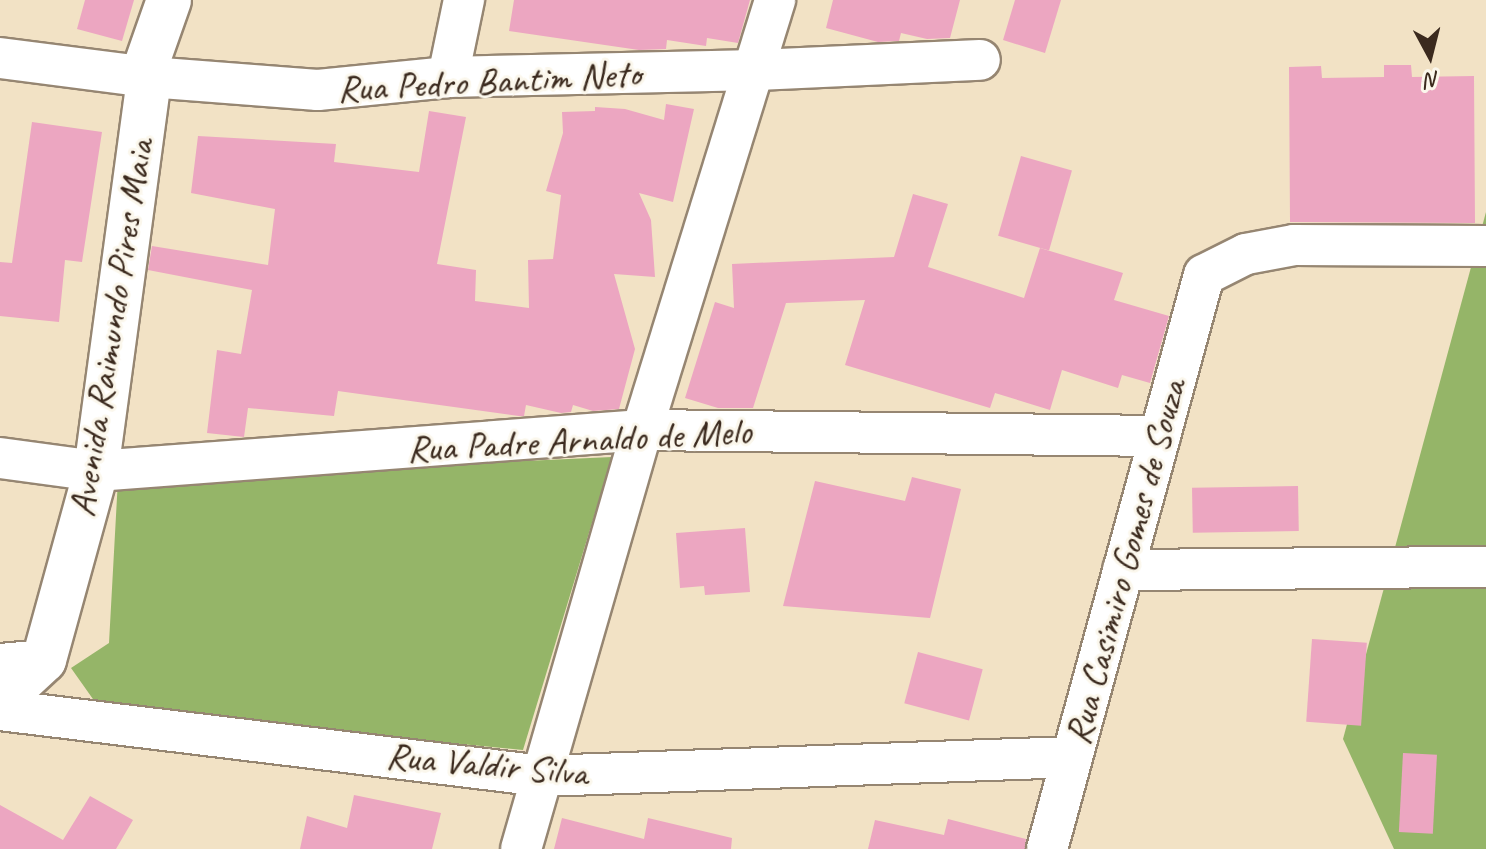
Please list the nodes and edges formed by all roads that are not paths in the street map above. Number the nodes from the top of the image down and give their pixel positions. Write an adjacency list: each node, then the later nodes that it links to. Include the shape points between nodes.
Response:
1 (169, 0): 7 (street, Avenida Raimundo Pires Maia, via 143,74)
2 (464, 0): 8 (street)
3 (775, 0): 6 (street)
4 (0, 58): 7 (street, Rua Pedro Bantim Neto)
5 (980, 60): 6 (street, Rua Pedro Bantim Neto)
6 (757, 70): 8 (street, Rua Pedro Bantim Neto); 10 (street)
7 (149, 77): 8 (street, Rua Pedro Bantim Neto, via 318,90); 13 (street, Avenida Raimundo Pires Maia)
8 (448, 77)
9 (1486, 246): 11 (street, Rua Casimiro Gomes de Souza, via 1294,245 1246,254 1204,275)
10 (642, 430): 11 (street, Rua Padre Arnaldo de Melo); 13 (street, Rua Padre Arnaldo de Melo); 21 (street)
11 (1160, 436): 15 (street, Rua Casimiro Gomes de Souza)
12 (0, 458): 13 (street, Rua Padre Arnaldo de Melo)
13 (96, 471): 16 (street, Avenida Raimundo Pires Maia)
14 (1486, 567): 15 (street)
15 (1123, 570): 20 (street, Rua Casimiro Gomes de Souza)
16 (44, 660): 17 (street); 18 (street)
17 (0, 664)
18 (0, 701)
19 (0, 710): 21 (street, Rua Valdir Silva)
20 (1072, 757): 21 (street, Rua Valdir Silva); 23 (street, Rua Casimiro Gomes de Souza)
21 (542, 776): 22 (street)
22 (521, 849)
23 (1047, 849)

